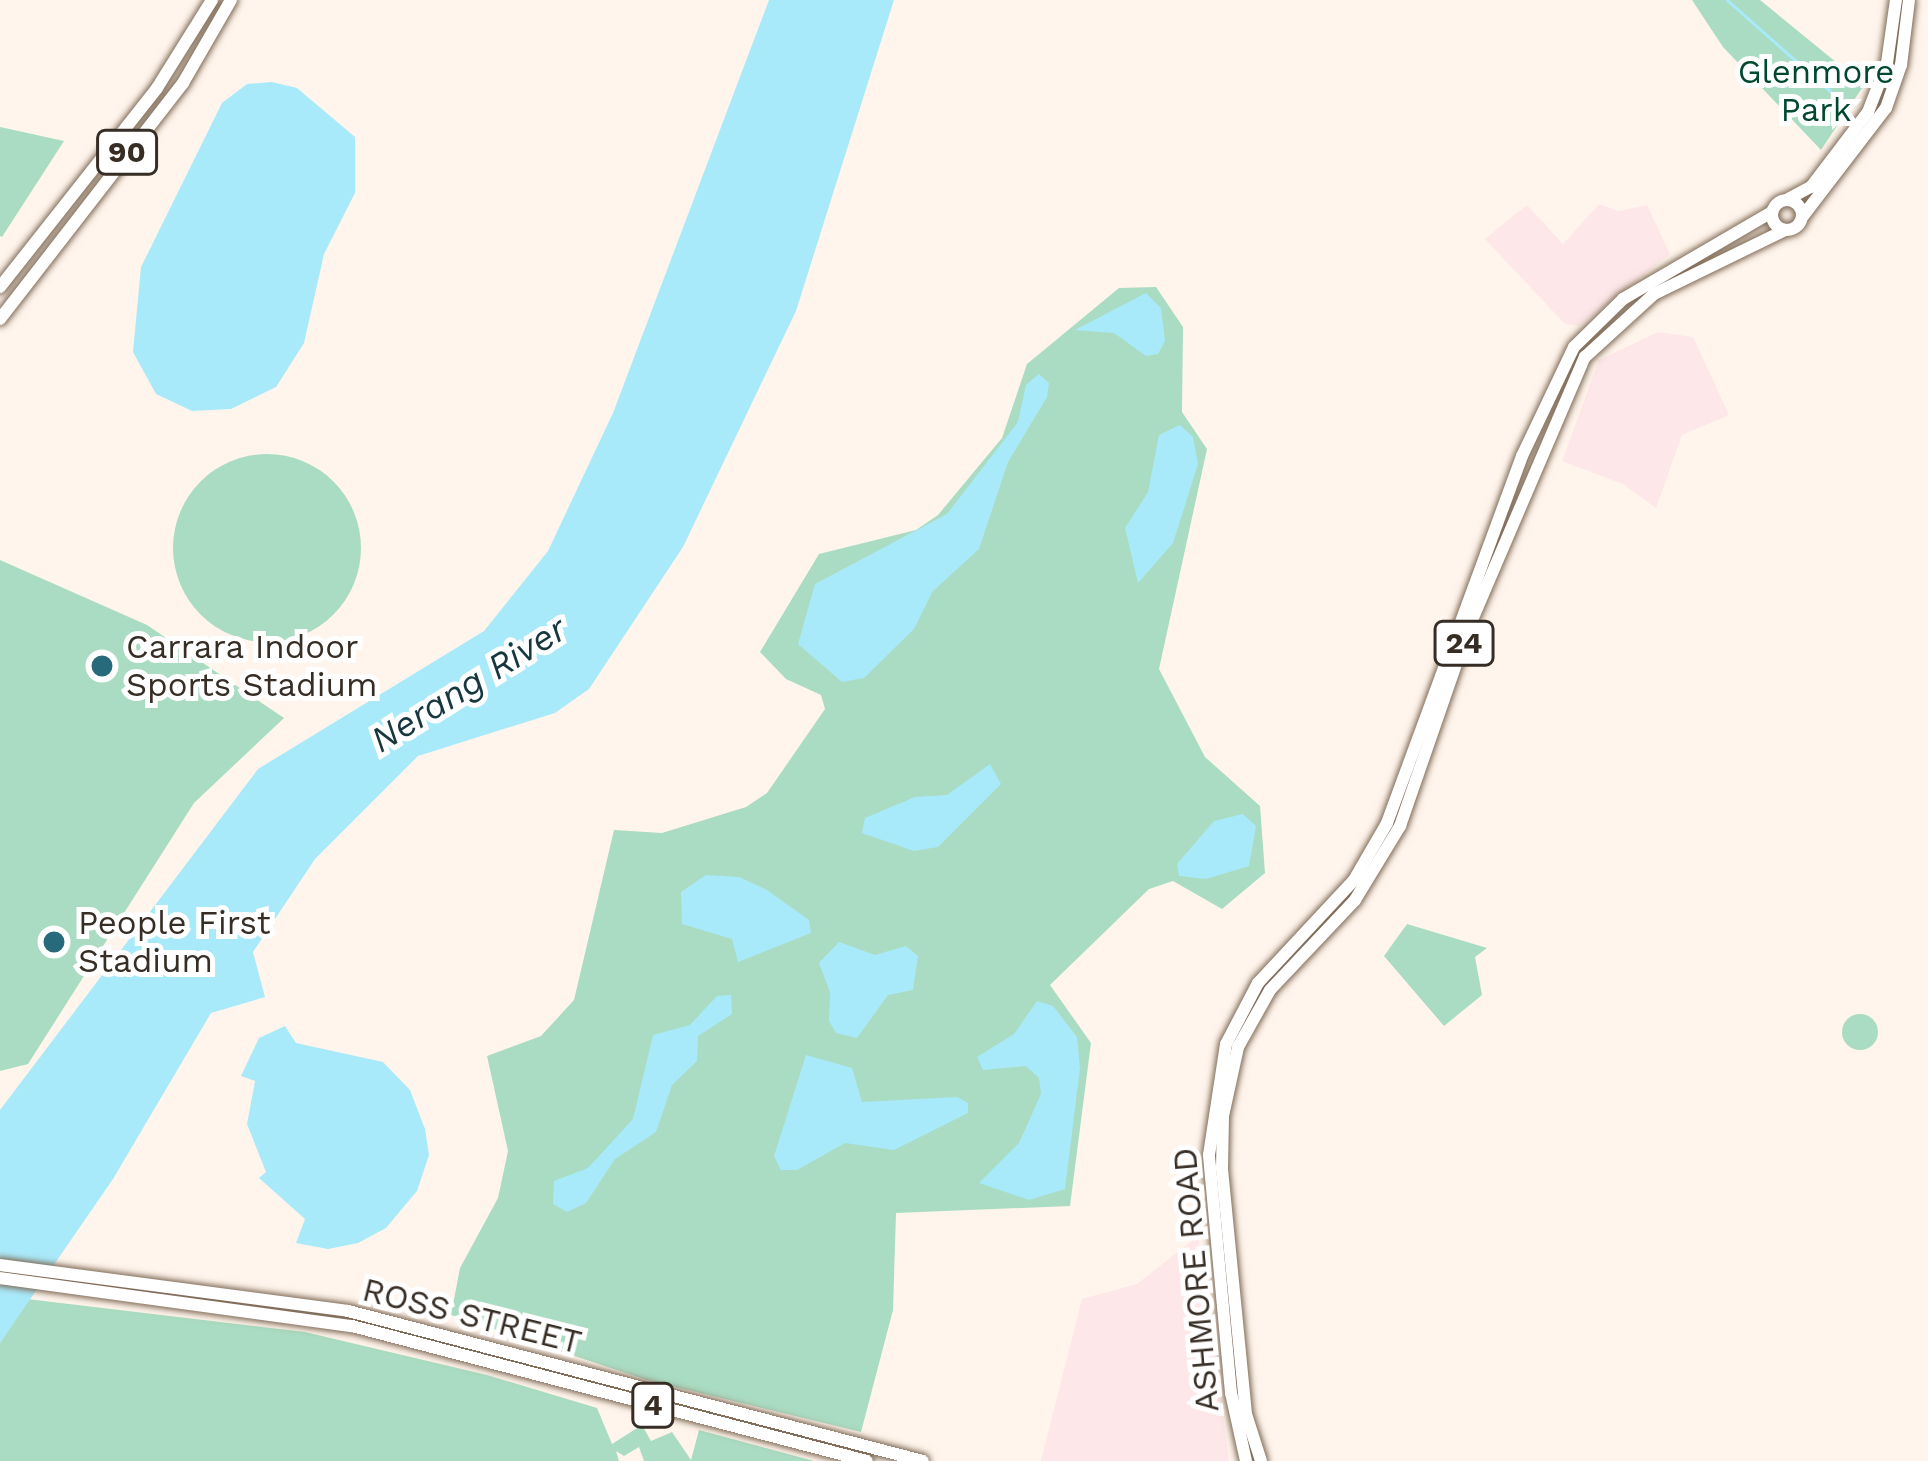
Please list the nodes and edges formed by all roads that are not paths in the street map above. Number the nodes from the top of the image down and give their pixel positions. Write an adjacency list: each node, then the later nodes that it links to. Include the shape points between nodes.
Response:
1 (212, 0): 9 (main road, 90, via 182,52)
2 (231, 0): 10 (main road, 90, via 183,83)
3 (1896, 0): 5 (main road, 24, via 1887,63 1868,112 1811,187)
4 (1910, 0): 7 (main road, 24, via 1886,108)
5 (1788, 199): 6 (main road, 24); 7 (main road)
6 (1772, 212): 8 (main road); 11 (main road, ASHMORE ROAD / 24, via 1623,299 1574,347 1522,456 1387,823)
7 (1803, 216): 8 (main road, 24)
8 (1785, 230): 11 (main road, ASHMORE ROAD / 24, via 1654,294 1585,356 1469,627 1400,826)
9 (0, 287)
10 (0, 320)
11 (1331, 916): 19 (main road, ASHMORE ROAD / 24, via 1240,1012 1210,1110 1231,1393); 20 (main road, ASHMORE ROAD / 24, via 1262,1001 1227,1084 1222,1168 1246,1414)
12 (0, 1265): 13 (main road, ROSS STREET / 4)
13 (39, 1277): 14 (main road, ROSS STREET / 4); 15 (main road, ROSS STREET / 4); 16 (main road, ROSS STREET / 4)
14 (0, 1278)
15 (390, 1321): 16 (main road); 18 (main road, ROSS STREET / 4)
16 (406, 1339): 17 (main road, ROSS STREET / 4)
17 (867, 1461)
18 (922, 1461)
19 (1246, 1461)
20 (1261, 1461)

